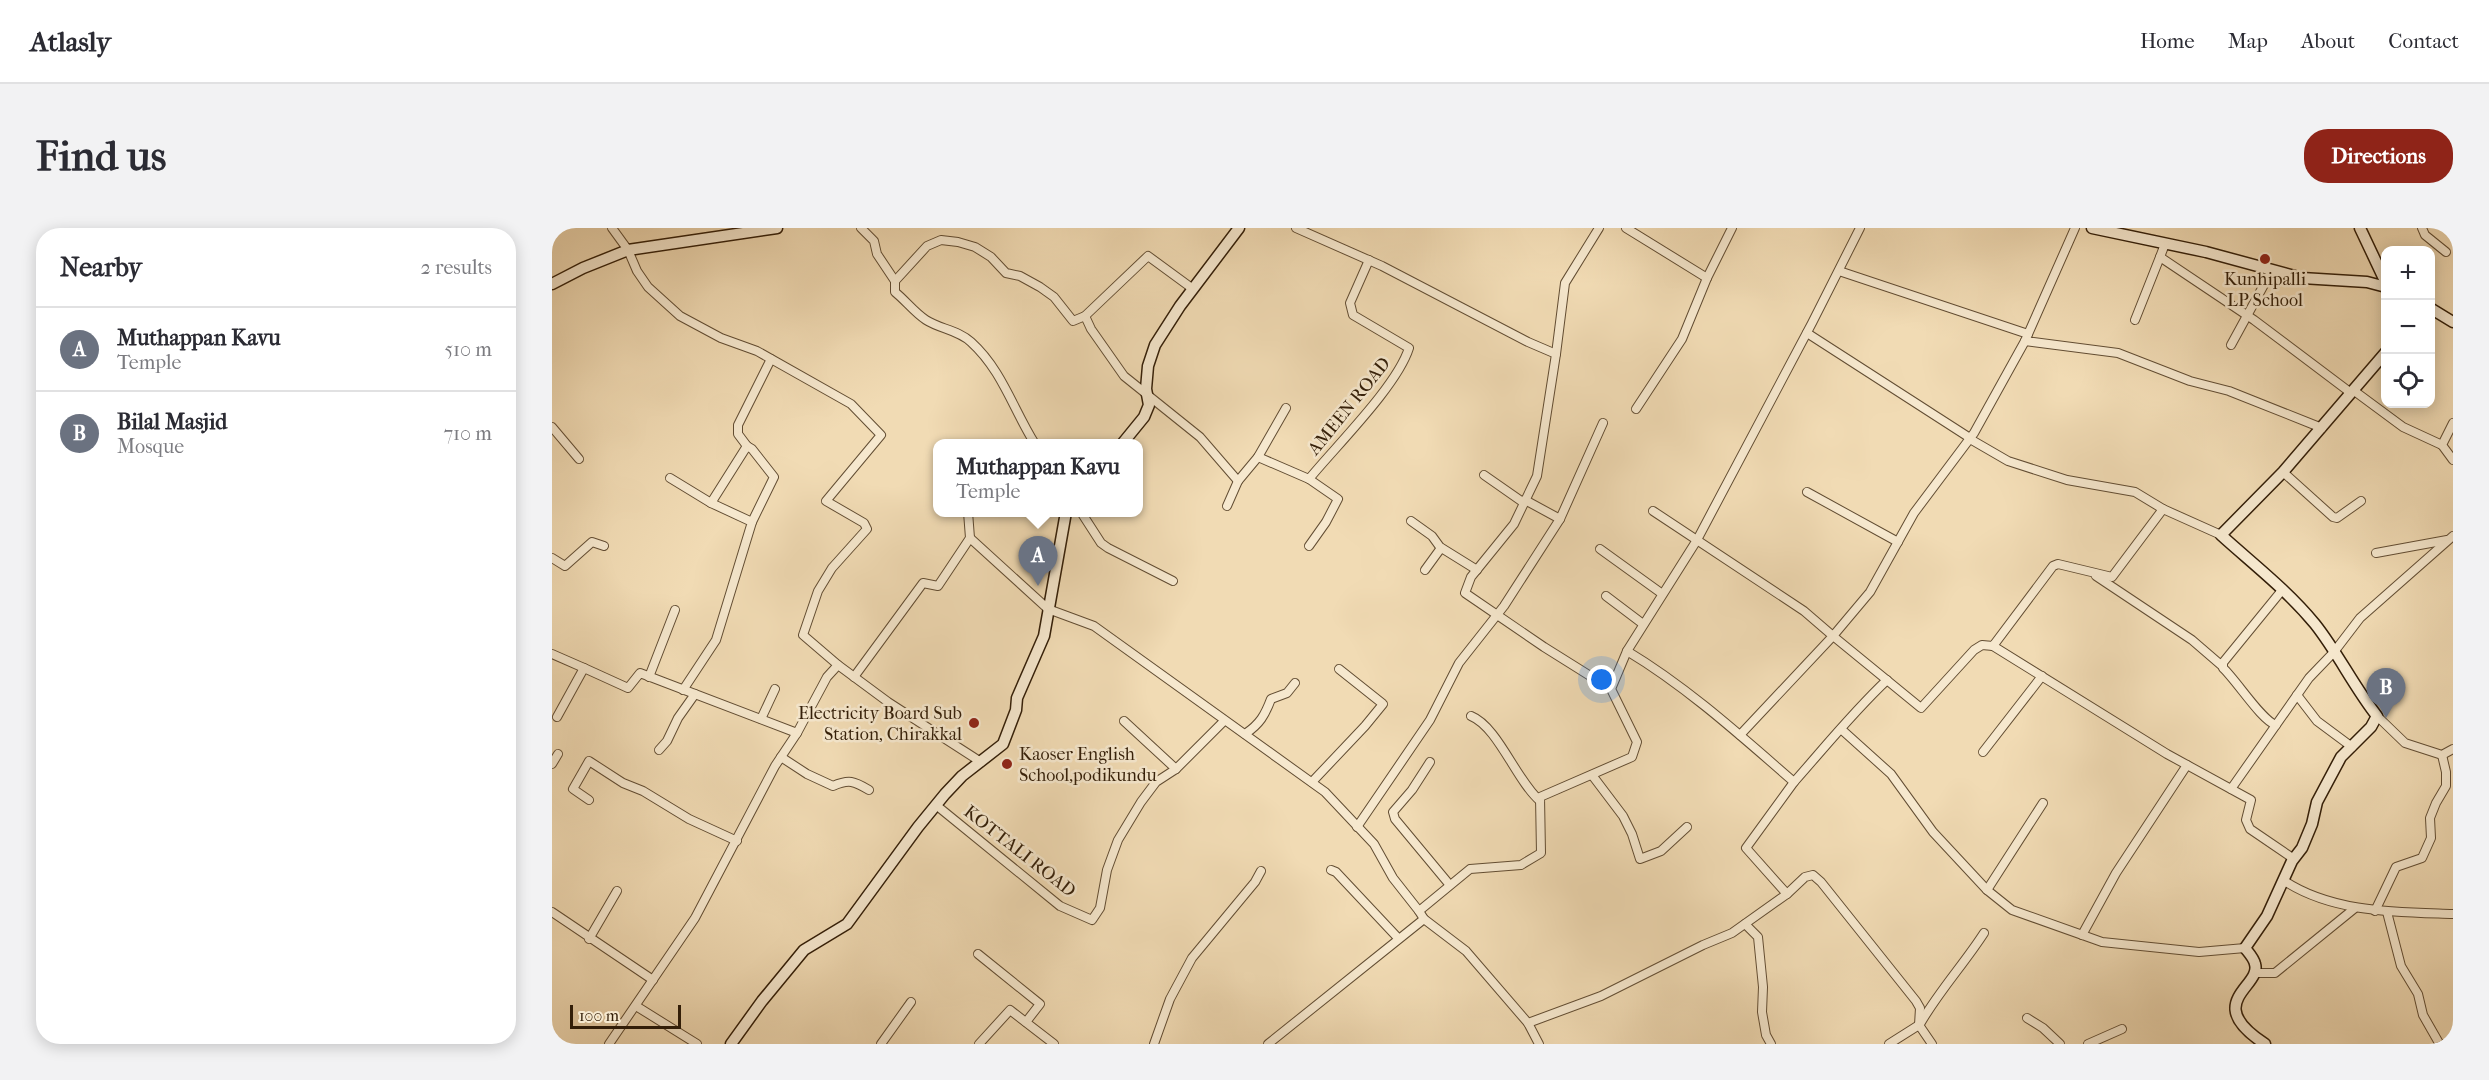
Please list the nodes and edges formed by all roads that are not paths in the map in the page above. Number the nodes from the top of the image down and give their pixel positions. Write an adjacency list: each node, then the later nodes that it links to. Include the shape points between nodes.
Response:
1 (612, 228): 15 (street)
2 (777, 228): 15 (main road)
3 (861, 228): 23 (street, via 874,241 876,255)
4 (1239, 228): 26 (main road)
5 (1296, 228): 18 (street)
6 (1599, 228): 35 (street, via 1566,283)
7 (1628, 228): 22 (street)
8 (1732, 228): 22 (street)
9 (1860, 228): 20 (street)
10 (2075, 228): 33 (street)
11 (2092, 228): 14 (main road)
12 (2360, 228): 21 (main road)
13 (2422, 228): 16 (street, via 2425,236)
14 (2165, 244): 17 (street); 19 (main road)
15 (628, 250): 24 (main road); 37 (street, via 648,286 680,316)
16 (2449, 250)
17 (2160, 257): 28 (street); 30 (street)
18 (1369, 260): 35 (street); 57 (street, AMEEN ROAD, via 1350,303 1353,315 1409,348 1405,360 1376,400)
19 (2272, 270): 25 (main road, via 2302,278); 28 (street)
20 (1839, 271): 32 (street); 33 (street)
21 (2381, 276)
22 (1707, 278): 41 (street, via 1682,339)
23 (895, 281): 29 (street, via 927,246 941,240 958,242 991,257 1006,273 1040,287 1054,297 1073,321); 46 (street, via 895,292 926,320 970,340 985,356)
24 (552, 284)
25 (2381, 284)
26 (1193, 289): 29 (street, via 1148,256); 39 (main road, via 1155,345 1148,366)
27 (2435, 311): 31 (main road)
28 (2248, 315): 34 (street); 38 (street)
29 (1085, 316): 39 (street, via 1124,376)
30 (2134, 320)
31 (2453, 322)
32 (1807, 333): 48 (street); 75 (street)
33 (2027, 338): 45 (street, via 2118,353); 48 (street)
34 (2231, 345)
35 (1556, 354): 61 (street, via 1537,476)
36 (2383, 354): 38 (main road)
37 (771, 359): 50 (street, via 738,425 738,434); 100 (street, via 851,404 881,435 826,501 864,523 867,529 832,568 818,591 803,635)
38 (2352, 391): 45 (main road); 49 (street, via 2403,427)
39 (1147, 394): 47 (main road, via 1149,405 1144,417); 58 (street, via 1200,437)
40 (1286, 408): 51 (street)
41 (1636, 409)
42 (1603, 423): 69 (street)
43 (2453, 423): 49 (street)
44 (552, 427): 52 (street)
45 (2322, 428): 54 (main road)
46 (1032, 439)
47 (1126, 439)
48 (1970, 439): 64 (street, via 2008,461 2067,480 2135,492); 76 (street, via 1914,513)
49 (2442, 445): 53 (street)
50 (747, 446): 62 (street); 71 (street, via 774,477)
51 (1258, 457): 57 (street, AMEEN ROAD); 58 (street)
52 (579, 459)
53 (2453, 460)
54 (2283, 471): 60 (street, via 2333,517); 72 (main road)
55 (1484, 475): 61 (street)
56 (670, 478): 62 (street)
57 (1309, 479): 78 (street, via 1338,499)
58 (1238, 481): 63 (street)
59 (1807, 492): 76 (street)
60 (2361, 501)
61 (1525, 502): 69 (street); 84 (street, via 1514,524)
62 (711, 503): 71 (street)
63 (1227, 506)
64 (2163, 509): 72 (street); 85 (street, via 2117,574 2107,577)
65 (1653, 511): 75 (street)
66 (968, 517): 73 (street)
67 (1065, 517): 90 (main road)
68 (1084, 517): 86 (street, via 1101,543)
69 (1560, 519): 92 (street)
70 (1411, 521): 79 (street)
71 (752, 522): 110 (street, via 716,640)
72 (2221, 536): 87 (main road)
73 (970, 538): 90 (street); 105 (street, via 938,586 923,582)
74 (2451, 538): 81 (street); 97 (street, via 2360,618)
75 (1697, 540): 88 (street); 94 (street, via 1804,611)
76 (1898, 542): 94 (street, via 1870,592)
77 (604, 546): 82 (street, via 592,542 566,566)
78 (1309, 546)
79 (1441, 548): 83 (street); 84 (street)
80 (1600, 549): 88 (street)
81 (2376, 553)
82 (552, 558)
83 (1425, 570)
84 (1477, 570): 92 (street, via 1465,593)
85 (2089, 572): 95 (street, via 2053,566); 99 (street)
86 (1173, 581)
87 (2283, 589): 97 (main road); 99 (street)
88 (1661, 593): 93 (street)
89 (1606, 596): 93 (street)
90 (1048, 609): 118 (street, via 1094,626); 131 (main road, via 1044,636 1017,698 1003,744)
91 (675, 610): 104 (street)
92 (1497, 615): 109 (street); 145 (street, via 1459,663 1430,720)
93 (1643, 624): 96 (street)
94 (1833, 636): 106 (street); 123 (street)
95 (1993, 646): 103 (street); 106 (street, via 1982,645 1974,650 1920,708)
96 (1627, 651): 109 (street); 123 (street)
97 (2334, 652): 112 (street); 114 (main road)
98 (552, 654): 101 (street)
99 (2223, 663): 119 (street, via 2223,668 2257,708)
100 (838, 665): 105 (street); 121 (street, via 827,677)
101 (584, 668): 104 (street, via 628,688 640,673); 115 (street)
102 (1339, 669): 137 (street, via 1383,704)
103 (2042, 676): 127 (street); 134 (street)
104 (650, 677): 110 (street)
105 (854, 677): 131 (street)
106 (1887, 680): 120 (street)
107 (1295, 683): 122 (street, via 1287,693 1271,699 1257,726)
108 (775, 689): 116 (street)
109 (1611, 689): 136 (street, via 1637,742 1632,757)
110 (683, 690): 111 (street)
111 (695, 694): 116 (street); 126 (street)
112 (2297, 695): 119 (street); 124 (street, via 2317,721)
113 (1471, 716): 142 (street, via 1497,739)
114 (2378, 716): 124 (main road); 129 (street, via 2405,743)
115 (557, 717)
116 (761, 719): 121 (street)
117 (1124, 721): 135 (street)
118 (1224, 721): 122 (street); 135 (street, KOTTALI ROAD)
119 (2276, 725): 139 (street)
120 (1841, 729): 138 (street); 153 (street, via 1891,774 1933,832)
121 (797, 733): 130 (street)
122 (1245, 734): 137 (street)
123 (1740, 735): 138 (street)
124 (2352, 747): 148 (main road, via 2341,757 2317,802 2312,824)
125 (2453, 749): 129 (street)
126 (659, 750)
127 (1983, 752)
128 (558, 754): 133 (street)
129 (2442, 755): 157 (street, via 2447,780 2430,818 2428,848 2422,858 2396,867)
130 (781, 757): 140 (street, via 833,786 846,780); 147 (street)
131 (981, 762): 144 (main road, via 962,776)
132 (1430, 762): 152 (street, via 1393,812)
133 (552, 765)
134 (2187, 765): 139 (street); 164 (street, via 2110,882)
135 (1176, 769): 144 (street, KOTTALI ROAD, via 1156,782 1118,840 1100,908 1092,920 1060,906)
136 (1592, 775): 142 (street, via 1540,796); 146 (street, via 1623,816 1640,859 1661,851)
137 (1312, 782): 145 (street)
138 (1794, 782): 155 (street, via 1746,848)
139 (2232, 789): 148 (street, via 2251,800 2246,820 2250,829)
140 (869, 790)
141 (589, 800): 147 (street, via 573,789 589,760 689,819)
142 (1540, 801): 152 (street, via 1541,853 1521,865 1470,869)
143 (2043, 803): 153 (street)
144 (936, 805): 182 (main road, via 847,924 804,950)
145 (1357, 827): 161 (street, via 1374,843 1393,878)
146 (1687, 827)
147 (737, 840): 170 (street, via 695,918)
148 (2294, 859): 151 (main road)
149 (1331, 870): 166 (street)
150 (1261, 871): 186 (street, via 1192,958 1170,999)
151 (2283, 880): 156 (street, via 2297,890); 167 (main road, via 2267,916)
152 (1449, 884): 161 (street)
153 (1987, 890): 164 (street, via 2012,910)
154 (617, 891): 165 (street)
155 (1787, 894): 162 (street); 176 (street, via 1813,875 1821,882 1916,1001 1920,1008)
156 (2355, 908): 157 (street); 169 (street, via 2275,973)
157 (2375, 911): 159 (street)
158 (552, 912): 165 (street)
159 (2387, 912): 160 (street); 179 (street, via 2401,966 2418,994 2423,1015)
160 (2453, 914)
161 (1421, 915): 166 (street); 175 (street, via 1466,951)
162 (1745, 924): 175 (street, via 1601,996); 189 (street, via 1758,937 1762,1012)
163 (1984, 933): 176 (street)
164 (2082, 936): 167 (street, via 2102,942 2199,951)
165 (590, 939): 170 (street)
166 (1398, 939): 178 (street)
167 (2245, 948): 169 (main road, via 2255,964)
168 (978, 954): 174 (street, via 1040,1004)
169 (2254, 973): 194 (main road, via 2235,1004 2237,1017)
170 (653, 980): 172 (street)
171 (911, 1002): 183 (street)
172 (636, 1006): 180 (street); 181 (street)
173 (2027, 1018): 192 (street)
174 (1026, 1023): 184 (street, via 1010,1010); 185 (street)
175 (1528, 1023): 188 (street)
176 (1919, 1025): 190 (street); 191 (street)
177 (2122, 1029): 193 (street)
178 (1279, 1040): 187 (street)
179 (2438, 1042)
180 (609, 1044)
181 (697, 1044)
182 (731, 1044)
183 (881, 1044)
184 (979, 1044)
185 (1054, 1044)
186 (1154, 1044)
187 (1268, 1044)
188 (1539, 1044)
189 (1771, 1044)
190 (1889, 1044)
191 (1932, 1044)
192 (2060, 1044)
193 (2088, 1044)
194 (2265, 1044)

